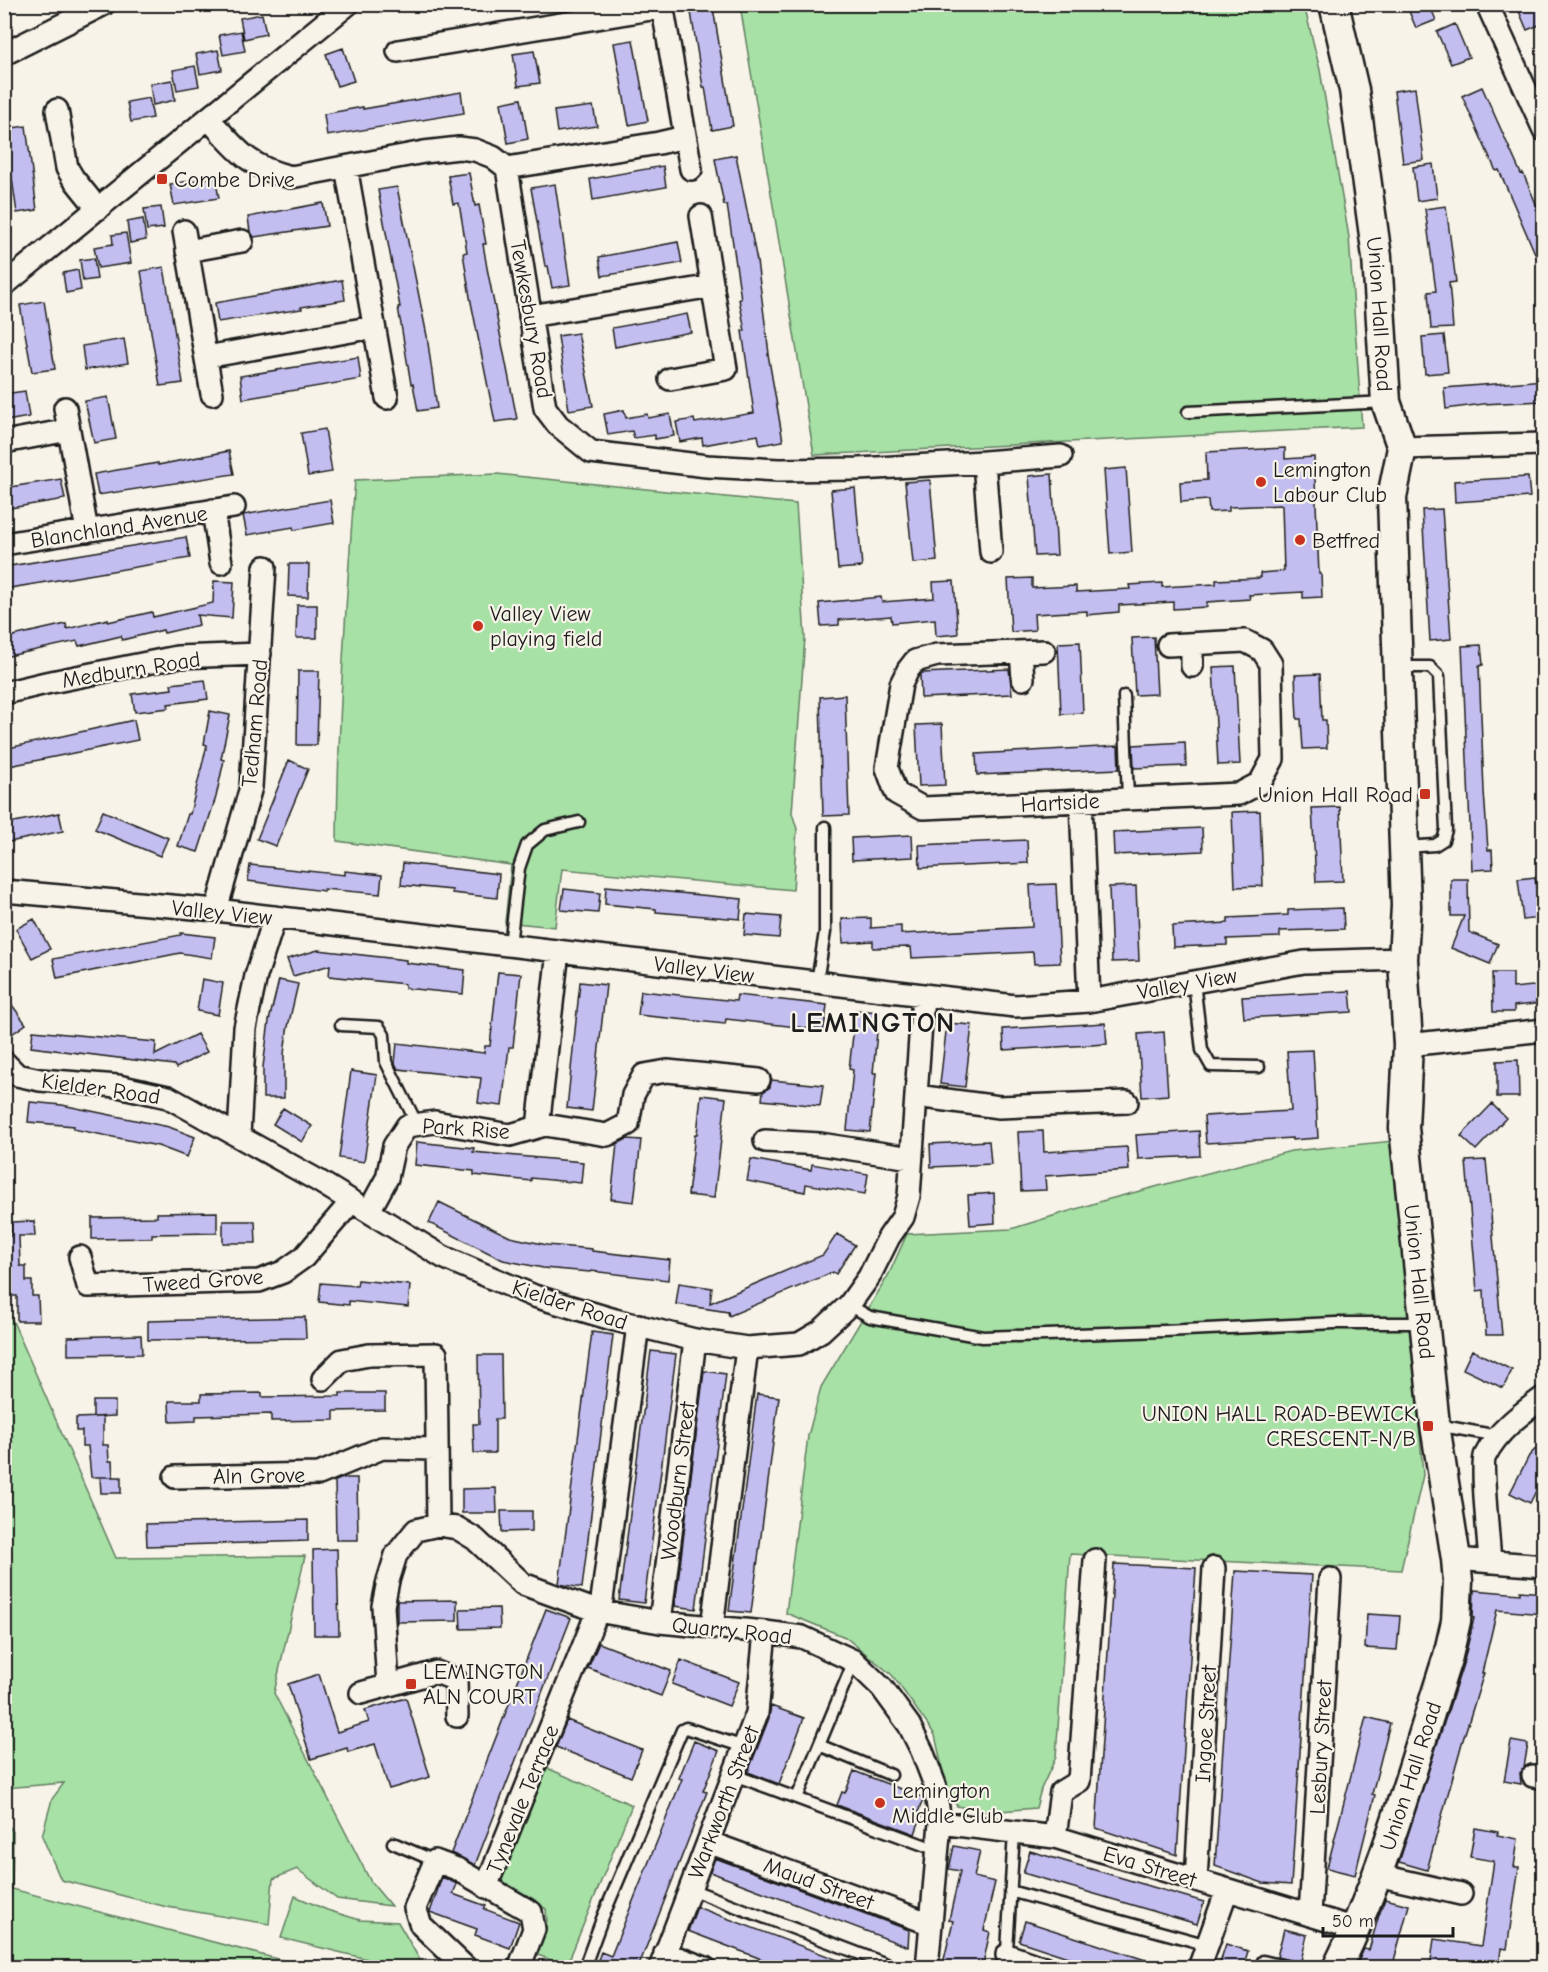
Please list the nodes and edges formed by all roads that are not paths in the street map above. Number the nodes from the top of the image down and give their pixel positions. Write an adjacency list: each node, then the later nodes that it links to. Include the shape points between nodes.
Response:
1 (104, 4): 7 (street)
2 (348, 4): 10 (street)
3 (1334, 4): 27 (street, Union Hall Road, via 1354,90 1377,257)
4 (1487, 4): 8 (street)
5 (662, 6): 6 (street); 12 (street)
6 (398, 51)
7 (4, 54)
8 (1536, 92): 11 (street)
9 (57, 110): 16 (street, via 67,168)
10 (209, 119): 13 (street, via 237,150 269,172 291,177); 16 (street)
11 (1544, 130)
12 (685, 137): 14 (street); 15 (street)
13 (346, 167): 14 (street, via 459,148 493,157); 22 (street)
14 (507, 168): 21 (street, Tewkesbury Road)
15 (690, 169)
16 (98, 209): 19 (street)
17 (701, 216): 20 (street)
18 (242, 241): 23 (street, via 185,241)
19 (4, 285)
20 (712, 286): 21 (street); 24 (street, via 726,369)
21 (530, 316): 35 (street, Tewkesbury Road, via 545,408 558,425 591,452 779,470)
22 (374, 327): 23 (street); 26 (street)
23 (206, 357): 25 (street)
24 (670, 379)
25 (212, 394)
26 (387, 398)
27 (1386, 402): 29 (lane); 33 (street, Union Hall Road)
28 (66, 408): 30 (street)
29 (1188, 412)
30 (69, 430): 31 (street); 36 (street)
31 (4, 441)
32 (1544, 444): 33 (street)
33 (1402, 448): 47 (street, Union Hall Road, via 1392,497)
34 (1061, 456): 35 (street, Tewkesbury Road)
35 (984, 462): 38 (street)
36 (87, 531): 37 (street, Blanchland Avenue); 39 (street, Blanchland Avenue, via 223,508)
37 (4, 544)
38 (991, 552)
39 (221, 563)
40 (265, 567): 45 (street, Tedham Road)
41 (1192, 644): 42 (street, Hartside); 46 (street); 51 (street, Hartside, via 1245,641 1262,650 1271,664 1273,759 1260,783 1239,794)
42 (1168, 645)
43 (1044, 651): 44 (street, Hartside)
44 (1021, 652): 48 (street); 52 (street, Hartside, via 937,654 911,665 901,684 887,768 896,793 923,808)
45 (260, 654): 49 (street, Medburn Road, via 177,657); 57 (street, Tedham Road, via 251,787)
46 (1192, 666)
47 (1399, 667): 55 (street, Union Hall Road); 55 (lane, via 1430,667 1439,676 1446,830 1443,840 1435,845)
48 (1023, 679)
49 (4, 693)
50 (1124, 696): 51 (lane)
51 (1128, 799): 52 (street, Hartside)
52 (1081, 801): 65 (street)
53 (579, 822): 59 (lane, via 545,830 527,845 519,868)
54 (825, 827): 62 (lane, via 825,932)
55 (1405, 847): 61 (street, Union Hall Road)
56 (4, 891): 57 (street, Valley View)
57 (216, 910): 58 (street, Valley View)
58 (275, 917): 59 (street, Valley View); 76 (street, via 244,1028)
59 (510, 945): 60 (street, Valley View)
60 (558, 951): 62 (street, Valley View); 75 (street)
61 (1403, 959): 63 (street, Valley View, via 1304,962); 68 (street, Union Hall Road)
62 (817, 982): 64 (street, Valley View)
63 (1194, 982): 65 (street, Valley View); 70 (lane, via 1202,1050 1211,1065)
64 (923, 995): 65 (street, Valley View, via 1016,1006); 72 (street, Kielder Road)
65 (1089, 1001)
66 (341, 1025): 74 (lane, via 379,1027 384,1035 386,1062)
67 (1544, 1030): 68 (street)
68 (1408, 1046): 82 (street, Union Hall Road, via 1404,1128)
69 (4, 1062): 76 (street, Kielder Road, via 17,1075 118,1086 168,1097)
70 (1259, 1067)
71 (759, 1080): 75 (street, Park Rise, via 667,1071 644,1075 633,1095 628,1124 607,1135)
72 (916, 1096): 73 (street, via 999,1107); 78 (street, Kielder Road)
73 (1127, 1102)
74 (417, 1124): 75 (street, Park Rise, via 435,1122 510,1135); 79 (street, Park Rise, via 407,1126 394,1146 387,1178)
75 (538, 1127)
76 (239, 1135): 79 (street, Kielder Road)
77 (765, 1141): 78 (street, via 820,1144)
78 (911, 1158): 81 (street, Kielder Road, via 909,1196 903,1217)
79 (360, 1206): 80 (street, Tweed Grove, via 304,1257 283,1272 259,1281 88,1286); 83 (street, Kielder Road, via 443,1257 534,1296)
80 (80, 1257)
81 (849, 1305): 82 (lane, via 870,1317 983,1337); 85 (street, Kielder Road, via 821,1331 799,1344)
82 (1425, 1323): 88 (street, Union Hall Road)
83 (638, 1325): 84 (street, Kielder Road); 99 (street, Tynevale Terrace, via 602,1600)
84 (695, 1340): 85 (street, Kielder Road); 100 (street, Woodburn Street)
85 (747, 1348): 101 (street)
86 (323, 1379): 90 (street, via 342,1360 436,1353)
87 (1544, 1397): 89 (street)
88 (1435, 1425): 89 (lane); 93 (street, Union Hall Road)
89 (1498, 1436): 95 (street, via 1484,1458)
90 (436, 1449): 91 (street, Aln Grove, via 382,1448 319,1474); 92 (street)
91 (175, 1477)
92 (438, 1525): 99 (street, via 457,1528 475,1539 523,1584); 104 (street, via 416,1530 396,1554 383,1606)
93 (1456, 1559): 95 (street); 119 (street, Union Hall Road, via 1456,1621 1448,1656)
94 (1095, 1560): 114 (street, via 1079,1781 1061,1792)
95 (1490, 1562): 96 (street)
96 (1544, 1566)
97 (1214, 1568): 120 (street, Ingoe Street)
98 (1330, 1579): 126 (street, Lesbury Street)
99 (597, 1611): 100 (street, Quarry Road); 121 (street, Tynevale Terrace)
100 (660, 1622): 101 (street, Quarry Road)
101 (712, 1627): 102 (street, Quarry Road)
102 (765, 1632): 103 (street, Quarry Road, via 802,1637); 108 (street, Warkworth Street, via 758,1713)
103 (854, 1661): 107 (lane); 112 (street, Quarry Road, via 882,1688 909,1725 935,1785)
104 (388, 1685): 105 (street); 106 (street, via 436,1672 456,1680)
105 (361, 1693)
106 (457, 1716)
107 (819, 1745): 110 (lane); 111 (lane)
108 (744, 1747): 109 (street, Warkworth Street); 134 (lane, via 682,1730)
109 (734, 1775): 111 (lane); 115 (street, Warkworth Street)
110 (891, 1775)
111 (797, 1798): 117 (lane)
112 (940, 1823): 113 (street, Eva Street); 117 (street, Quarry Road)
113 (1014, 1832): 114 (street, Eva Street); 124 (lane)
114 (1055, 1837): 120 (street, Eva Street)
115 (708, 1842): 122 (street, Warkworth Street); 127 (street, Maud Street)
116 (393, 1843): 118 (lane)
117 (937, 1850): 127 (street, Quarry Road)
118 (435, 1861): 121 (street); 133 (street, via 415,1908 422,1925)
119 (1377, 1875): 125 (street); 128 (street, Union Hall Road)
120 (1196, 1880): 123 (street, Eva Street)
121 (486, 1887): 132 (street, via 531,1912 534,1929)
122 (690, 1889): 130 (street, Warkworth Street); 136 (lane)
123 (1227, 1890): 126 (street, Eva Street); 129 (street)
124 (1010, 1891): 129 (lane); 131 (lane)
125 (1461, 1894)
126 (1310, 1915): 128 (street, Eva Street)
127 (931, 1924): 137 (street, Quarry Road)
128 (1356, 1929): 142 (street, Union Hall Road)
129 (1208, 1945): 139 (street)
130 (662, 1960): 135 (street)
131 (1007, 1961): 138 (street)
132 (524, 1966)
133 (466, 1968)
134 (584, 1968)
135 (705, 1968)
136 (897, 1968)
137 (927, 1968)
138 (1044, 1968)
139 (1200, 1968)
140 (1261, 1968): 141 (lane, via 1263,1961)
141 (1292, 1968)
142 (1337, 1968)

